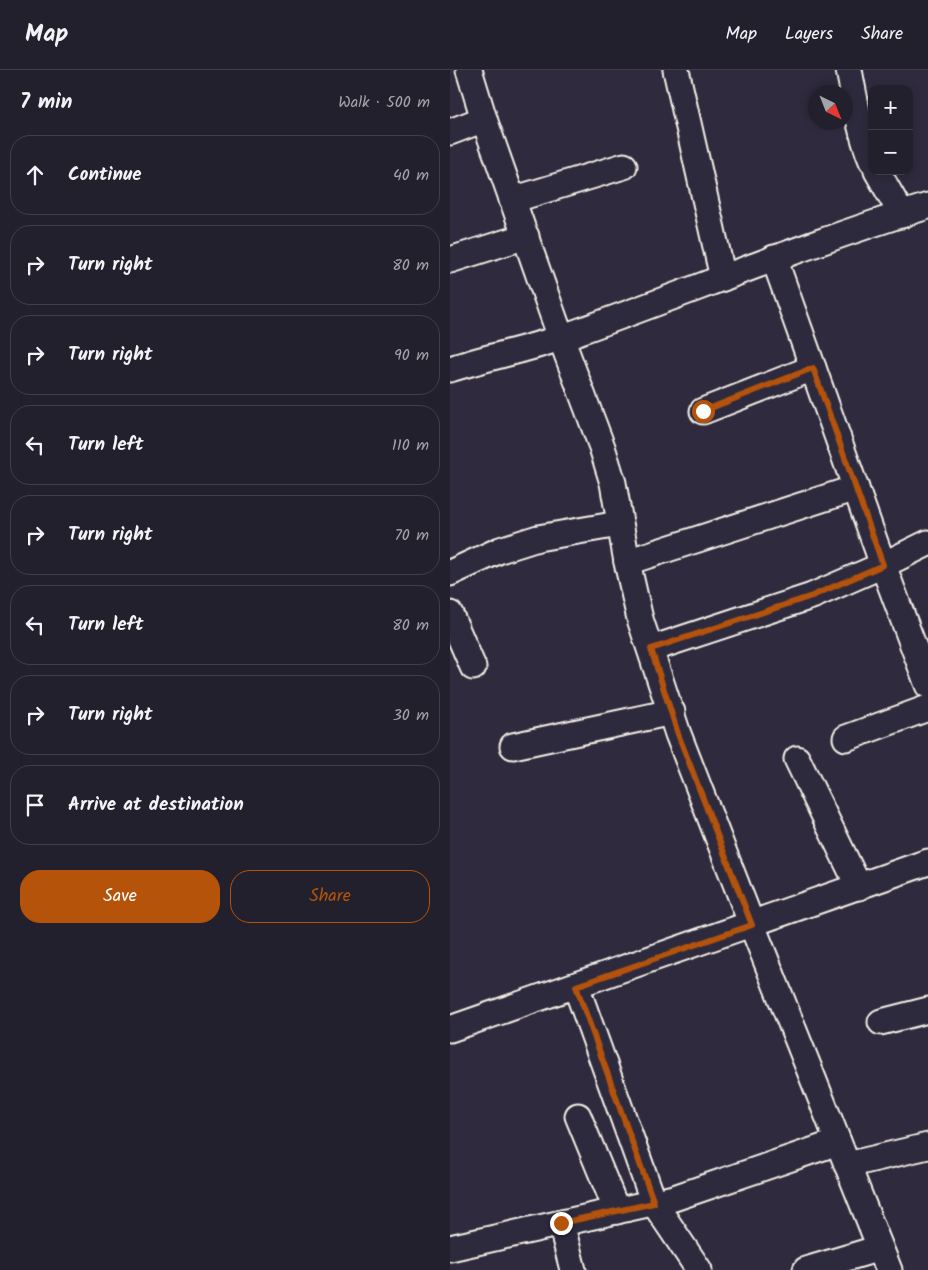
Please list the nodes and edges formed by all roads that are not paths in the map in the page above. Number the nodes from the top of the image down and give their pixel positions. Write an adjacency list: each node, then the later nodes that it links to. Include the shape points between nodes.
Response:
1 (469, 70): 4 (street)
2 (676, 70): 15 (street)
3 (849, 70): 6 (street)
4 (484, 119): 5 (street); 9 (street)
5 (450, 132)
6 (868, 151)
7 (624, 166): 9 (street)
8 (879, 175): 11 (street)
9 (512, 200): 12 (street)
10 (928, 206): 11 (street)
11 (902, 215): 13 (street)
12 (526, 236): 14 (street); 16 (street)
13 (774, 258): 15 (street); 17 (street)
14 (450, 260)
15 (723, 278): 16 (street)
16 (561, 338): 18 (street); 21 (street, via 602,447 613,483)
17 (813, 368): 19 (street); 20 (street)
18 (450, 369)
19 (703, 411)
20 (856, 488): 23 (street); 24 (street)
21 (619, 524): 23 (street); 25 (street, via 529,540)
22 (928, 542): 24 (street)
23 (627, 562): 27 (street, via 640,619)
24 (883, 565): 27 (street, via 812,596); 29 (street)
25 (450, 573)
26 (450, 614): 28 (street)
27 (651, 649): 31 (street)
28 (473, 667)
29 (928, 685)
30 (928, 708): 32 (street)
31 (672, 712): 33 (street); 37 (street)
32 (846, 738)
33 (513, 746)
34 (797, 759): 36 (street)
35 (928, 862): 36 (street)
36 (859, 887): 37 (street)
37 (752, 925): 38 (street); 43 (street)
38 (576, 986): 41 (street); 46 (street)
39 (928, 1010): 40 (street)
40 (881, 1022)
41 (450, 1030)
42 (578, 1116): 47 (street)
43 (838, 1142): 45 (street); 46 (street)
44 (928, 1146): 45 (street)
45 (847, 1165): 50 (street)
46 (654, 1203): 47 (street); 52 (street)
47 (617, 1211): 48 (street)
48 (561, 1223): 49 (street); 51 (street)
49 (450, 1248)
50 (884, 1259): 53 (street)
51 (573, 1270)
52 (698, 1270)
53 (806, 1270)

